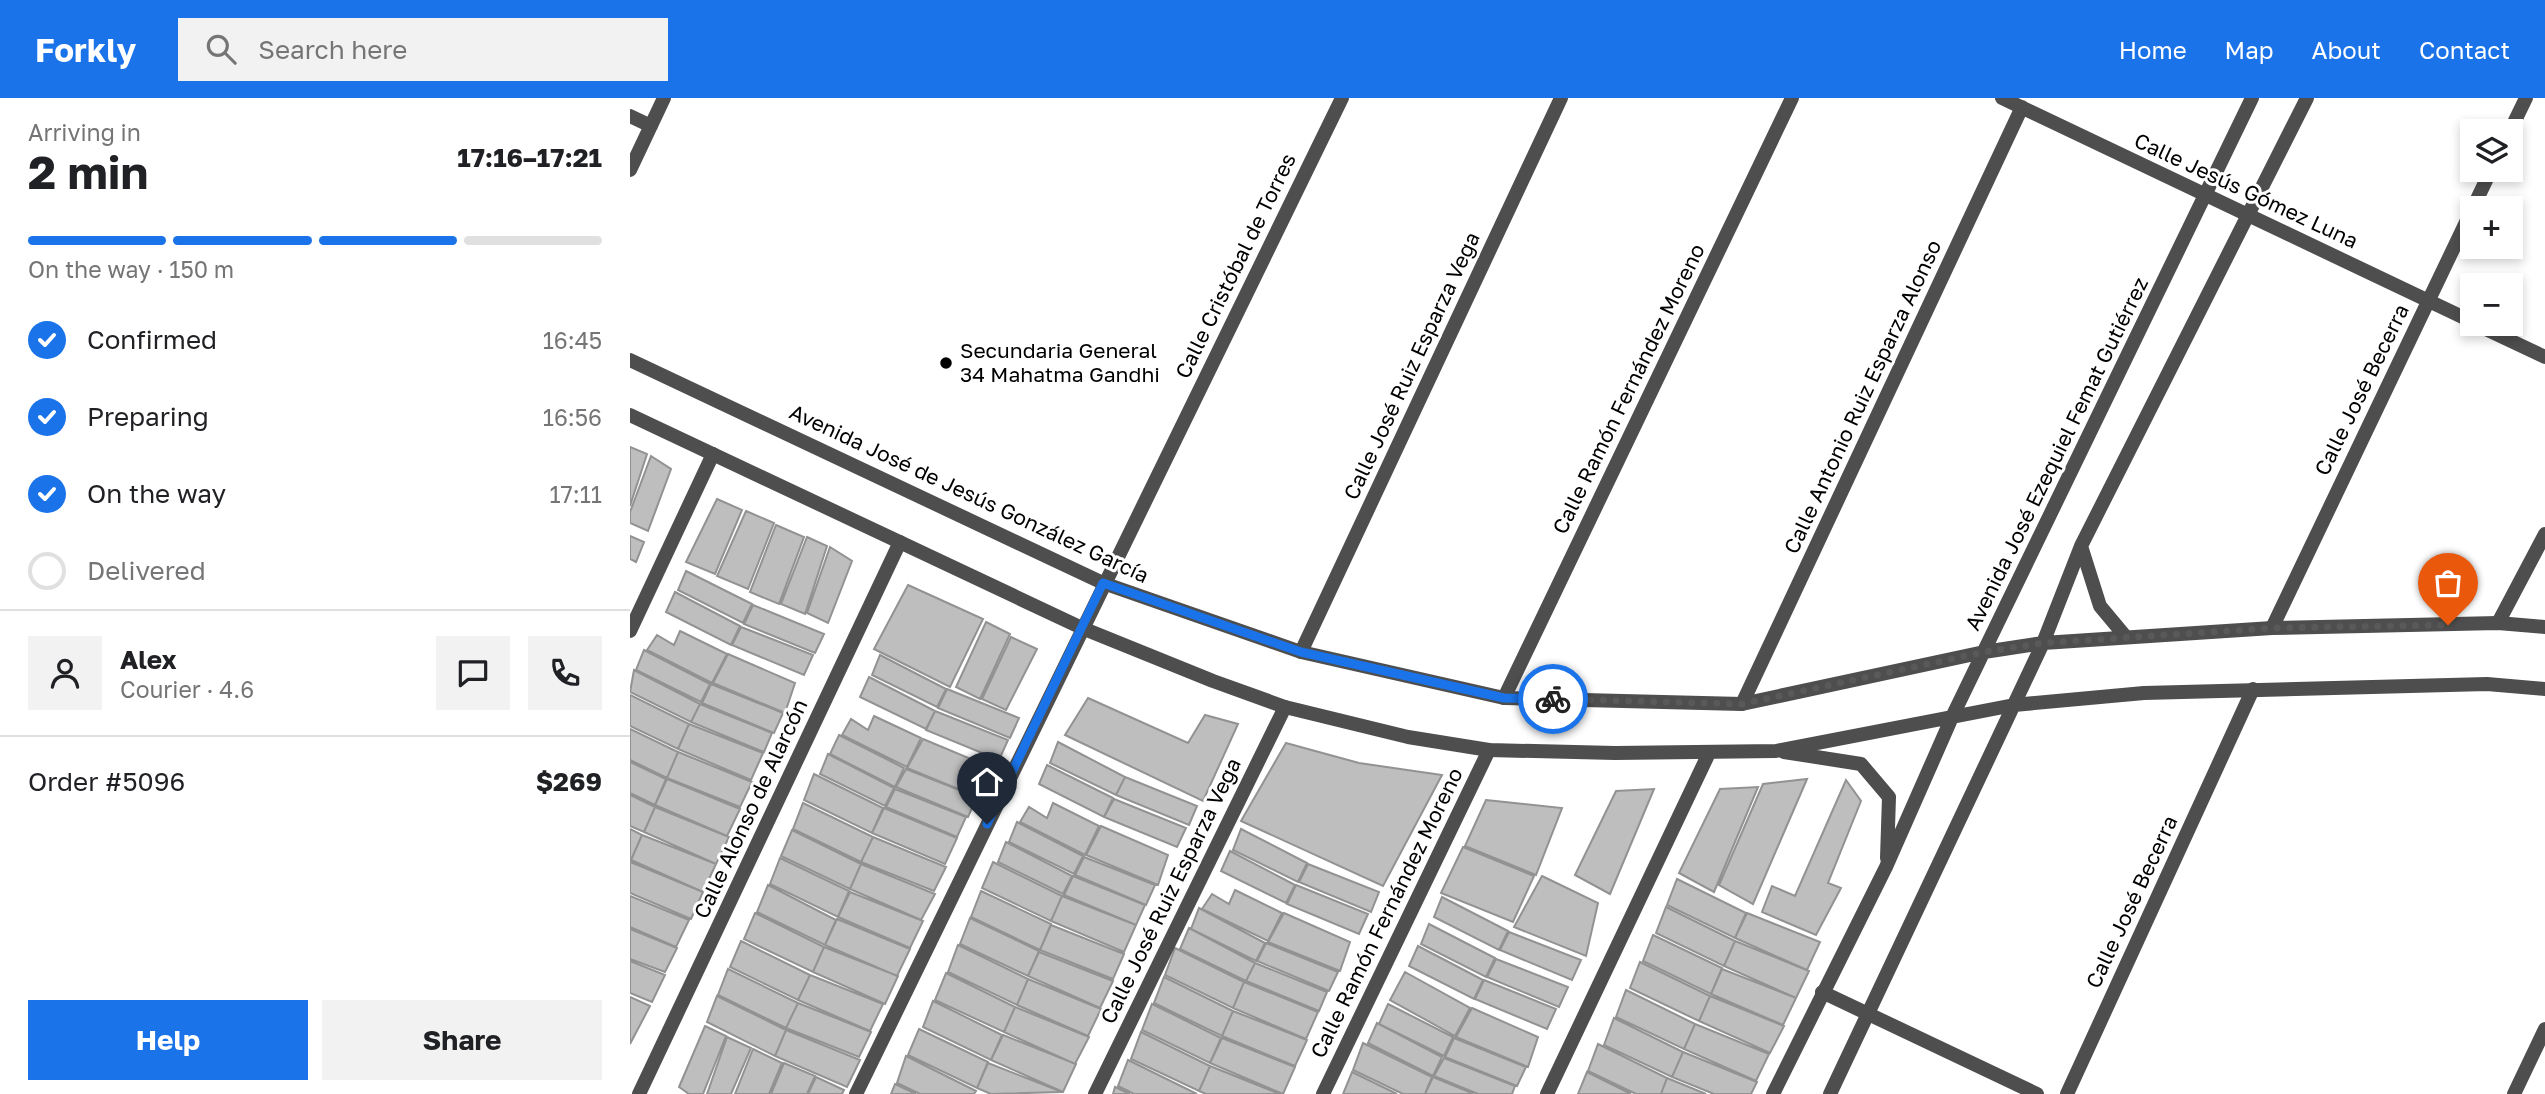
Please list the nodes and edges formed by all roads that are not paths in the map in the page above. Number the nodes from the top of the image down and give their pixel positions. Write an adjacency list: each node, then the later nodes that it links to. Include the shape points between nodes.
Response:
1 (664, 98): 12 (street)
2 (1342, 98): 27 (street, Calle Cristóbal de Torres)
3 (1561, 98): 35 (street, Calle José Ruiz Esparza Vega)
4 (1792, 98): 39 (street, Calle Ramón Fernández Moreno)
5 (2002, 98): 9 (street, Calle Jesús Gómez Luna)
6 (2252, 98): 15 (street, Avenida José Ezequiel Femat Gutiérrez)
7 (2307, 98): 16 (street)
8 (2526, 98): 11 (street)
9 (2022, 107): 15 (street, Calle Jesús Gómez Luna); 40 (street, Calle Antonio Ruiz Esparza Alonso)
10 (630, 116): 12 (street)
11 (2516, 119)
12 (650, 126): 13 (street)
13 (630, 170)
14 (2485, 182): 17 (street, Calle José Becerra)
15 (2207, 196): 16 (street, Calle Jesús Gómez Luna); 36 (street, Avenida José Ezequiel Femat Gutiérrez)
16 (2250, 216): 17 (street, Calle Jesús Gómez Luna); 26 (street)
17 (2428, 301): 18 (street, Calle Jesús Gómez Luna); 31 (street, Calle José Becerra)
18 (2460, 316)
19 (2501, 336): 20 (street, Calle Jesús Gómez Luna)
20 (2545, 357)
21 (630, 360): 27 (street, Avenida José de Jesús González García)
22 (630, 415): 23 (street)
23 (713, 454): 25 (street); 32 (street)
24 (2545, 534): 28 (street)
25 (900, 542): 30 (street); 51 (street, Calle Alonso de Alarcón)
26 (2081, 546): 33 (street, via 2100,606); 34 (street)
27 (1103, 583): 30 (street, Calle Cristóbal de Torres); 35 (street, Avenida José de Jesús González García)
28 (2498, 624): 29 (street, Avenida José de Jesús González García); 31 (street, Avenida José de Jesús González García)
29 (2545, 627)
30 (1082, 628): 42 (street); 52 (street, Calle Cristóbal de Torres)
31 (2272, 628): 33 (street, Avenida José de Jesús González García)
32 (630, 631)
33 (2125, 636): 34 (street, Avenida José de Jesús González García)
34 (2043, 643): 36 (street, Avenida José de Jesús González García); 41 (street)
35 (1301, 652): 39 (street, Avenida José de Jesús González García)
36 (1984, 652): 40 (street, Avenida José de Jesús González García); 43 (street, Avenida José Ezequiel Femat Gutiérrez)
37 (2253, 689): 38 (street, via 2487,684); 41 (street); 59 (street, Calle José Becerra)
38 (2545, 689)
39 (1504, 698): 40 (street, Avenida José de Jesús González García)
40 (1742, 704)
41 (2014, 705): 43 (street); 49 (street)
42 (1285, 707): 44 (street, via 1408,737); 53 (street, Calle José Ruiz Esparza Vega)
43 (1952, 715): 45 (street); 47 (street, Avenida José Ezequiel Femat Gutiérrez)
44 (1489, 750): 46 (street); 54 (street, Calle Ramón Fernández Moreno)
45 (1776, 751): 46 (street); 47 (street, via 1861,764 1889,797)
46 (1709, 753): 55 (street)
47 (1886, 867): 48 (street, Avenida José Ezequiel Femat Gutiérrez)
48 (1822, 992): 49 (street); 56 (street, Avenida José Ezequiel Femat Gutiérrez)
49 (1869, 1015): 57 (street); 58 (street)
50 (2545, 1029): 60 (street)
51 (639, 1094)
52 (856, 1094)
53 (1095, 1094)
54 (1323, 1094)
55 (1547, 1094)
56 (1773, 1094)
57 (1830, 1094)
58 (2037, 1094)
59 (2067, 1094)
60 (2514, 1094)

